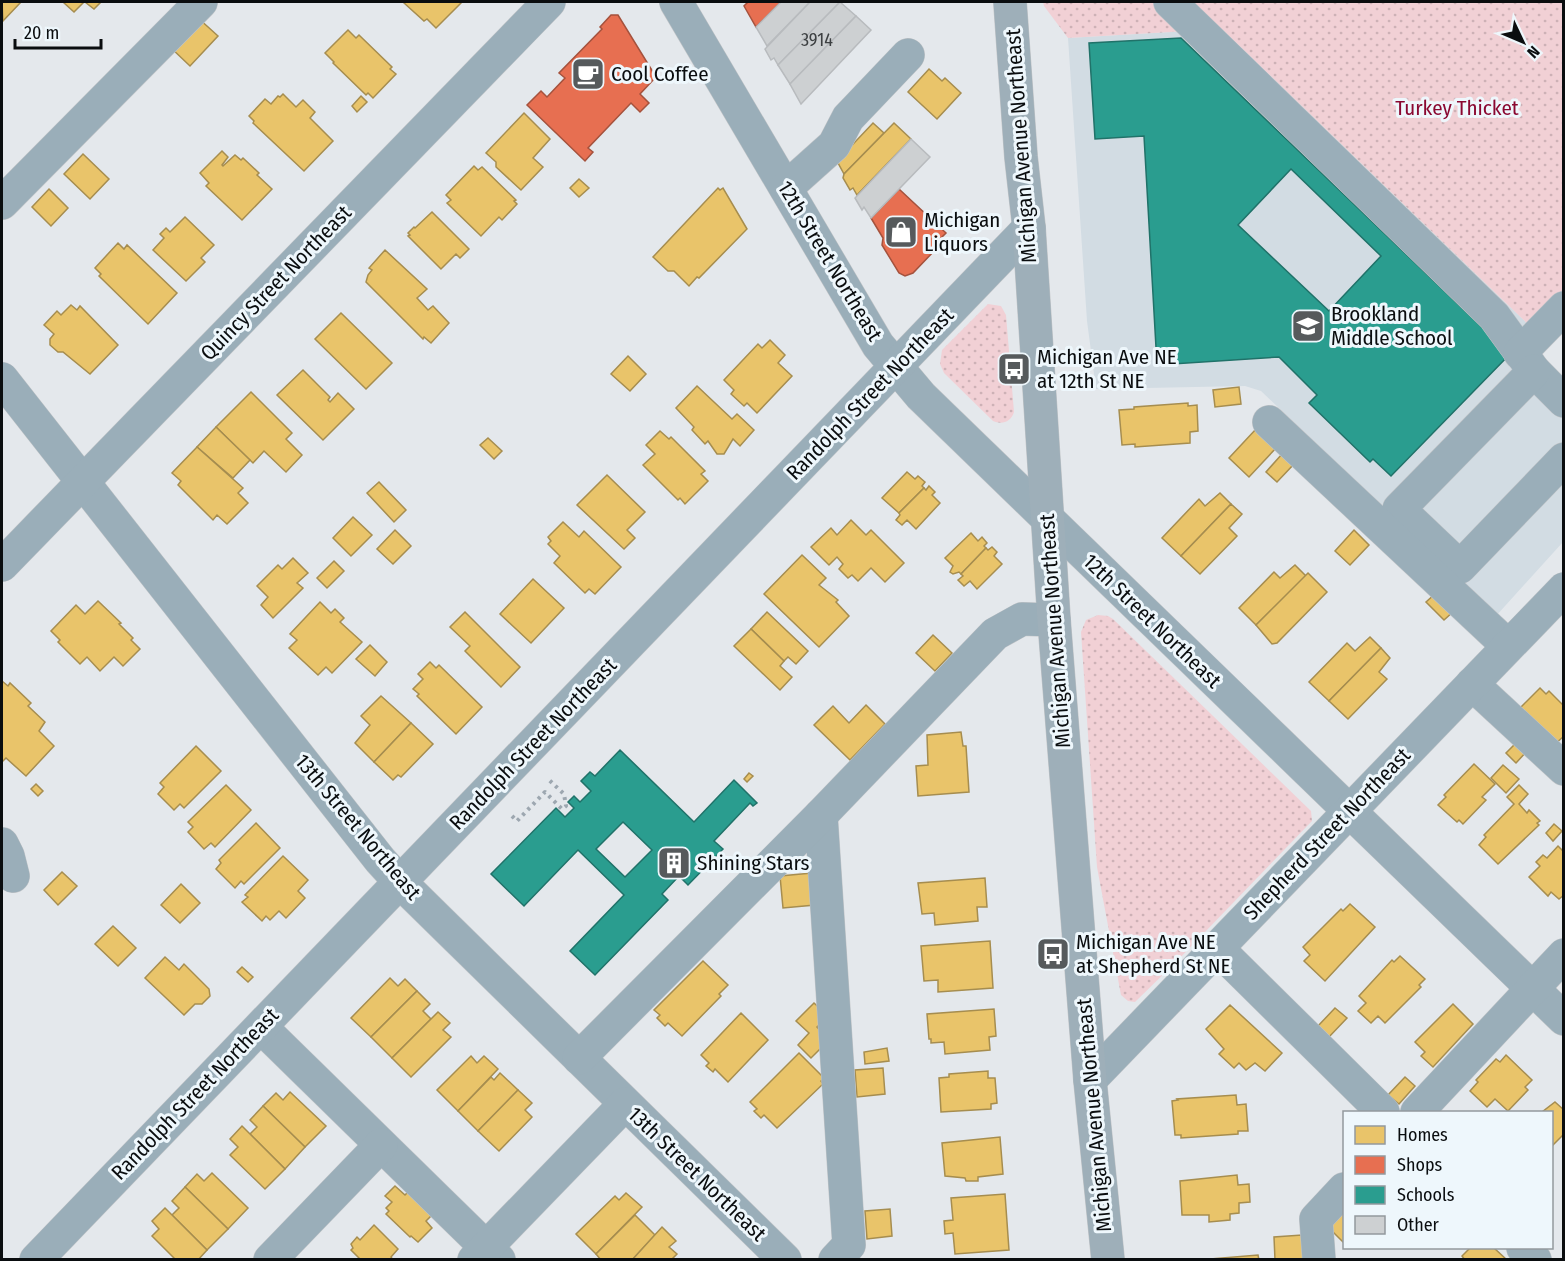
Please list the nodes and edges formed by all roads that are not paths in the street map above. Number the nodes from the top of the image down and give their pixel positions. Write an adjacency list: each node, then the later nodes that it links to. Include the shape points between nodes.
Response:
1 (201, 2): 8 (street)
2 (549, 2): 17 (street, Quincy Street Northeast)
3 (676, 2): 7 (street, 12th Street Northeast)
4 (1010, 2): 9 (main road, Michigan Avenue Northeast)
5 (1170, 2): 11 (street, via 1494,316)
6 (908, 55): 7 (street, via 848,118 834,145)
7 (786, 188): 12 (street, 12th Street Northeast, via 878,345)
8 (2, 203)
9 (1029, 228): 12 (street, Randolph Street Northeast); 18 (main road, Michigan Avenue Northeast)
10 (1563, 308): 11 (street)
11 (1527, 362): 14 (street); 16 (street, via 1400,508 1460,567)
12 (895, 366): 18 (street, 12th Street Northeast, via 939,415); 29 (street, Randolph Street Northeast)
13 (2, 379): 17 (street, 13th Street Northeast)
14 (1563, 401)
15 (1269, 422): 22 (street)
16 (1563, 459)
17 (82, 482): 19 (street, Quincy Street Northeast); 29 (street, 13th Street Northeast)
18 (1047, 520): 21 (main road, Michigan Avenue Northeast); 25 (street, 12th Street Northeast)
19 (2, 565)
20 (1563, 588): 22 (street, Shepherd Street Northeast)
21 (1054, 620): 26 (street, via 1022,620 995,634); 36 (main road, Michigan Avenue Northeast)
22 (1508, 646): 23 (street, Shepherd Street Northeast)
23 (1472, 684): 24 (street); 25 (street, Shepherd Street Northeast)
24 (1563, 768)
25 (1349, 811): 30 (street, Shepherd Street Northeast); 32 (street, 12th Street Northeast)
26 (821, 814): 35 (street); 47 (street, via 849,1245)
27 (2, 844): 28 (street)
28 (14, 876)
29 (400, 882): 34 (street, Randolph Street Northeast); 35 (street, 13th Street Northeast)
30 (1217, 948): 36 (street, Shepherd Street Northeast); 38 (street)
31 (1563, 955): 32 (street)
32 (1532, 988): 33 (street, 12th Street Northeast); 39 (street)
33 (1563, 1019)
34 (261, 1027): 40 (street); 44 (street, Randolph Street Northeast)
35 (579, 1058): 37 (street, 13th Street Northeast)
36 (1090, 1080): 48 (main road, Michigan Avenue Northeast)
37 (625, 1104): 43 (street); 46 (street, 13th Street Northeast)
38 (1381, 1111)
39 (1419, 1111)
40 (381, 1145): 43 (street); 45 (street)
41 (1343, 1190): 49 (street, via 1316,1219)
42 (1524, 1249): 50 (street)
43 (486, 1255)
44 (36, 1260)
45 (270, 1260)
46 (785, 1260)
47 (835, 1260)
48 (1108, 1260)
49 (1319, 1260)
50 (1535, 1260)

